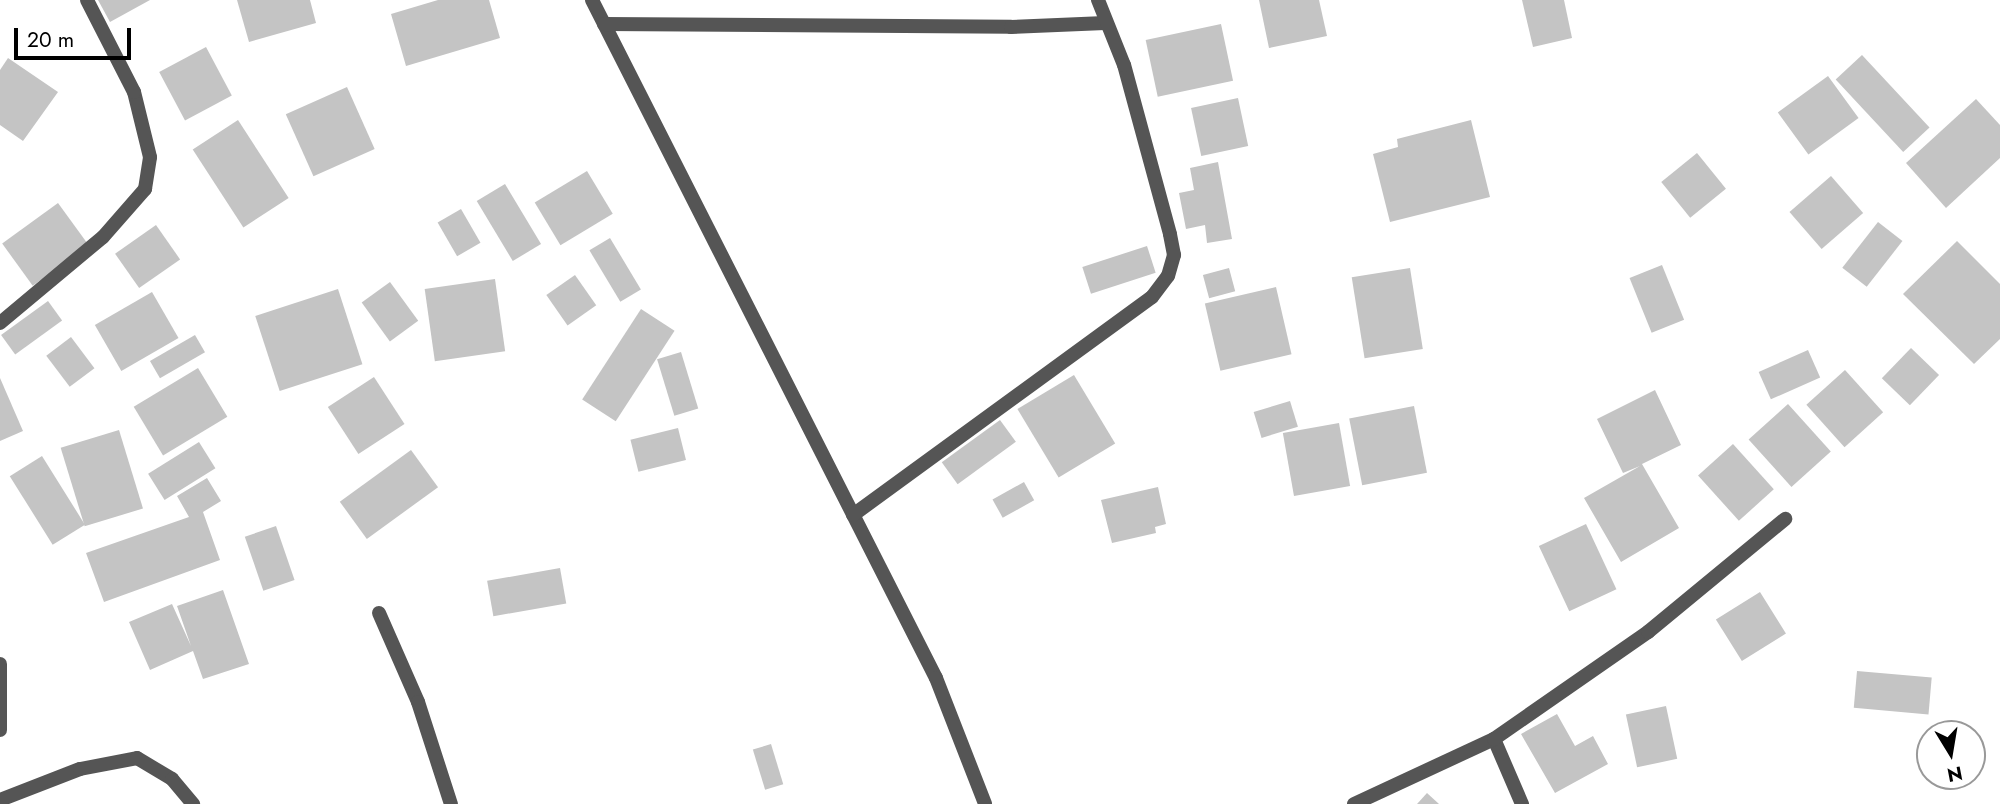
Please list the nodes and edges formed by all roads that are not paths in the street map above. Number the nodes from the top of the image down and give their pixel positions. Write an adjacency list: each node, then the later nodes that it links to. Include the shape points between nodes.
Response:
1 (87, 0): 6 (street, via 134,92 150,158 145,189 103,237)
2 (592, 0): 5 (street)
3 (1098, 0): 4 (street)
4 (1105, 23): 5 (street, via 1011,27); 7 (street, via 1124,65 1170,234 1174,255 1168,276 1152,297)
5 (604, 24): 7 (street)
6 (0, 323)
7 (853, 515): 16 (street, via 936,678)
8 (1785, 519): 12 (street, via 1648,632)
9 (379, 613): 15 (street, via 418,702)
10 (0, 664): 11 (street)
11 (0, 730)
12 (1494, 739): 17 (street); 18 (street)
13 (0, 800): 14 (street, via 80,769 137,758 172,779)
14 (193, 804)
15 (451, 804)
16 (985, 804)
17 (1354, 804)
18 (1522, 804)

